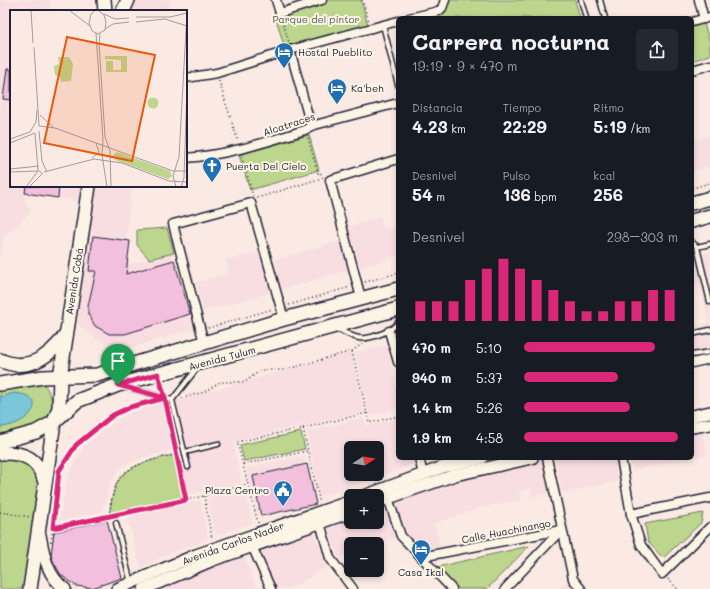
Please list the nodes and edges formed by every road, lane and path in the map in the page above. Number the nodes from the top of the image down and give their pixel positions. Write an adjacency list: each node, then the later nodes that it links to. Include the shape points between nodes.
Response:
1 (104, 0): 10 (main road)
2 (128, 0): 11 (main road)
3 (276, 0): 12 (street)
4 (322, 0): 12 (street)
5 (362, 0): 20 (path)
6 (445, 0): 13 (street, via 439,11)
7 (581, 0): 14 (lane)
8 (600, 0): 15 (lane)
9 (699, 0): 16 (street)
10 (105, 10)
11 (123, 10)
12 (280, 13): 21 (path)
13 (418, 16)
14 (585, 16)
15 (605, 16)
16 (707, 18): 18 (street)
17 (396, 21): 19 (street)
18 (694, 21)
19 (383, 24): 20 (street); 25 (lane)
20 (372, 28): 21 (street)
21 (290, 50): 24 (street); 28 (street)
22 (710, 65): 23 (street)
23 (694, 69)
24 (217, 73): 26 (street); 29 (path)
25 (396, 77)
26 (187, 78)
27 (396, 103): 28 (street, Alcatraces)
28 (308, 128): 29 (street, Alcatraces); 32 (path, via 318,173)
29 (240, 150): 30 (street, Alcatraces); 32 (path, via 254,199)
30 (187, 158)
31 (396, 160): 32 (street)
32 (326, 179): 44 (street)
33 (710, 183): 35 (path)
34 (89, 187): 55 (main road, Avenida Cobá)
35 (694, 187)
36 (710, 198): 37 (main road)
37 (694, 202)
38 (710, 216): 39 (main road)
39 (694, 220)
40 (694, 244): 42 (lane)
41 (710, 244): 42 (lane)
42 (697, 246): 47 (lane)
43 (396, 274): 44 (path)
44 (358, 285): 46 (street); 49 (path)
45 (396, 289): 46 (main road, Avenida Tulum)
46 (362, 298): 49 (main road, Avenida Tulum)
47 (710, 302)
48 (396, 310): 50 (main road, Avenida Tulum)
49 (283, 313): 52 (path); 52 (street, via 252,203 173,224); 58 (main road, Avenida Tulum)
50 (334, 327): 54 (lane, via 359,338); 66 (main road, Avenida Tulum)
51 (396, 327): 54 (lane)
52 (200, 330): 58 (street)
53 (710, 330): 56 (lane)
54 (389, 331): 61 (street)
55 (66, 334): 64 (main road, via 56,348 44,358 30,364 16,365); 68 (main road, Avenida Cobá)
56 (694, 334)
57 (367, 340): 59 (path)
58 (204, 343): 69 (main road, Avenida Tulum)
59 (352, 351): 72 (path, via 284,370 261,370 245,382 220,382 204,392 184,398); 77 (path)
60 (710, 352): 62 (lane)
61 (396, 355)
62 (694, 355)
63 (710, 359): 65 (street)
64 (0, 360)
65 (694, 362)
66 (202, 363): 67 (main road, Avenida Tulum); 72 (lane)
67 (158, 374): 71 (main road, Avenida Tulum); 74 (path)
68 (60, 377): 69 (main road, Avenida Tulum); 70 (main road, Avenida Tulum, via 20,379); 80 (main road, Avenida Cobá, via 59,408)
69 (85, 377): 73 (main road, via 82,388)
70 (0, 384)
71 (118, 385): 73 (main road, Avenida Tulum); 74 (lane)
72 (175, 396): 75 (lane)
73 (87, 397): 80 (main road, Avenida Tulum, via 77,401)
74 (165, 398): 75 (lane); 89 (path); 115 (path, via 130,407 113,415 76,445 59,471)
75 (172, 400): 87 (lane)
76 (710, 412): 79 (street)
77 (367, 413): 78 (path, via 369,423); 83 (path)
78 (396, 416)
79 (694, 416)
80 (54, 422): 84 (main road, Avenida Tulum, via 36,432); 98 (main road)
81 (710, 424): 82 (street)
82 (694, 427)
83 (303, 428): 86 (path); 95 (path, via 237,442)
84 (0, 442)
85 (218, 444): 87 (lane)
86 (308, 451): 95 (path); 111 (path)
87 (185, 452): 96 (lane)
88 (0, 453): 98 (main road, via 24,454 42,471)
89 (177, 454): 105 (path); 110 (path, via 129,470 117,482)
90 (420, 460): 97 (street)
91 (473, 460): 97 (street)
92 (523, 460): 102 (street, via 455,475)
93 (547, 460): 116 (street)
94 (621, 460): 109 (street)
95 (243, 464): 99 (path)
96 (188, 467)
97 (423, 474): 100 (street)
98 (46, 483): 113 (main road)
99 (248, 484): 101 (path); 117 (path)
100 (383, 489)
101 (204, 496): 105 (path); 119 (path)
102 (388, 498): 104 (street); 120 (street, via 401,536)
103 (710, 498): 109 (street)
104 (384, 499)
105 (186, 500): 110 (path)
106 (344, 504): 111 (street, Avenida Carlos Nader)
107 (0, 512): 113 (path)
108 (344, 513): 111 (street, Avenida Carlos Nader)
109 (631, 514): 122 (street, via 641,545)
110 (109, 516): 115 (path)
111 (319, 516): 117 (street, Avenida Carlos Nader); 118 (street, Avenida Carlos Nader); 129 (street, via 330,558)
112 (116, 523): 123 (lane)
113 (40, 524): 121 (street); 124 (main road)
114 (710, 527): 122 (street)
115 (53, 528): 121 (path)
116 (561, 530): 120 (street, Calle Huachinango); 131 (street, Calle Huachinango); 132 (street, via 573,579)
117 (261, 532): 119 (street, Avenida Carlos Nader)
118 (252, 546): 127 (street, Avenida Carlos Nader); 128 (street)
119 (214, 549): 123 (street, Avenida Carlos Nader)
120 (421, 557): 130 (street)
121 (45, 560): 125 (street, via 57,583)
122 (662, 574): 133 (path)
123 (131, 583): 126 (street, Avenida Carlos Nader)
124 (30, 589)
125 (65, 589)
126 (117, 589)
127 (144, 589)
128 (271, 589)
129 (353, 589)
130 (452, 589)
131 (505, 589)
132 (581, 589)
133 (678, 589)

